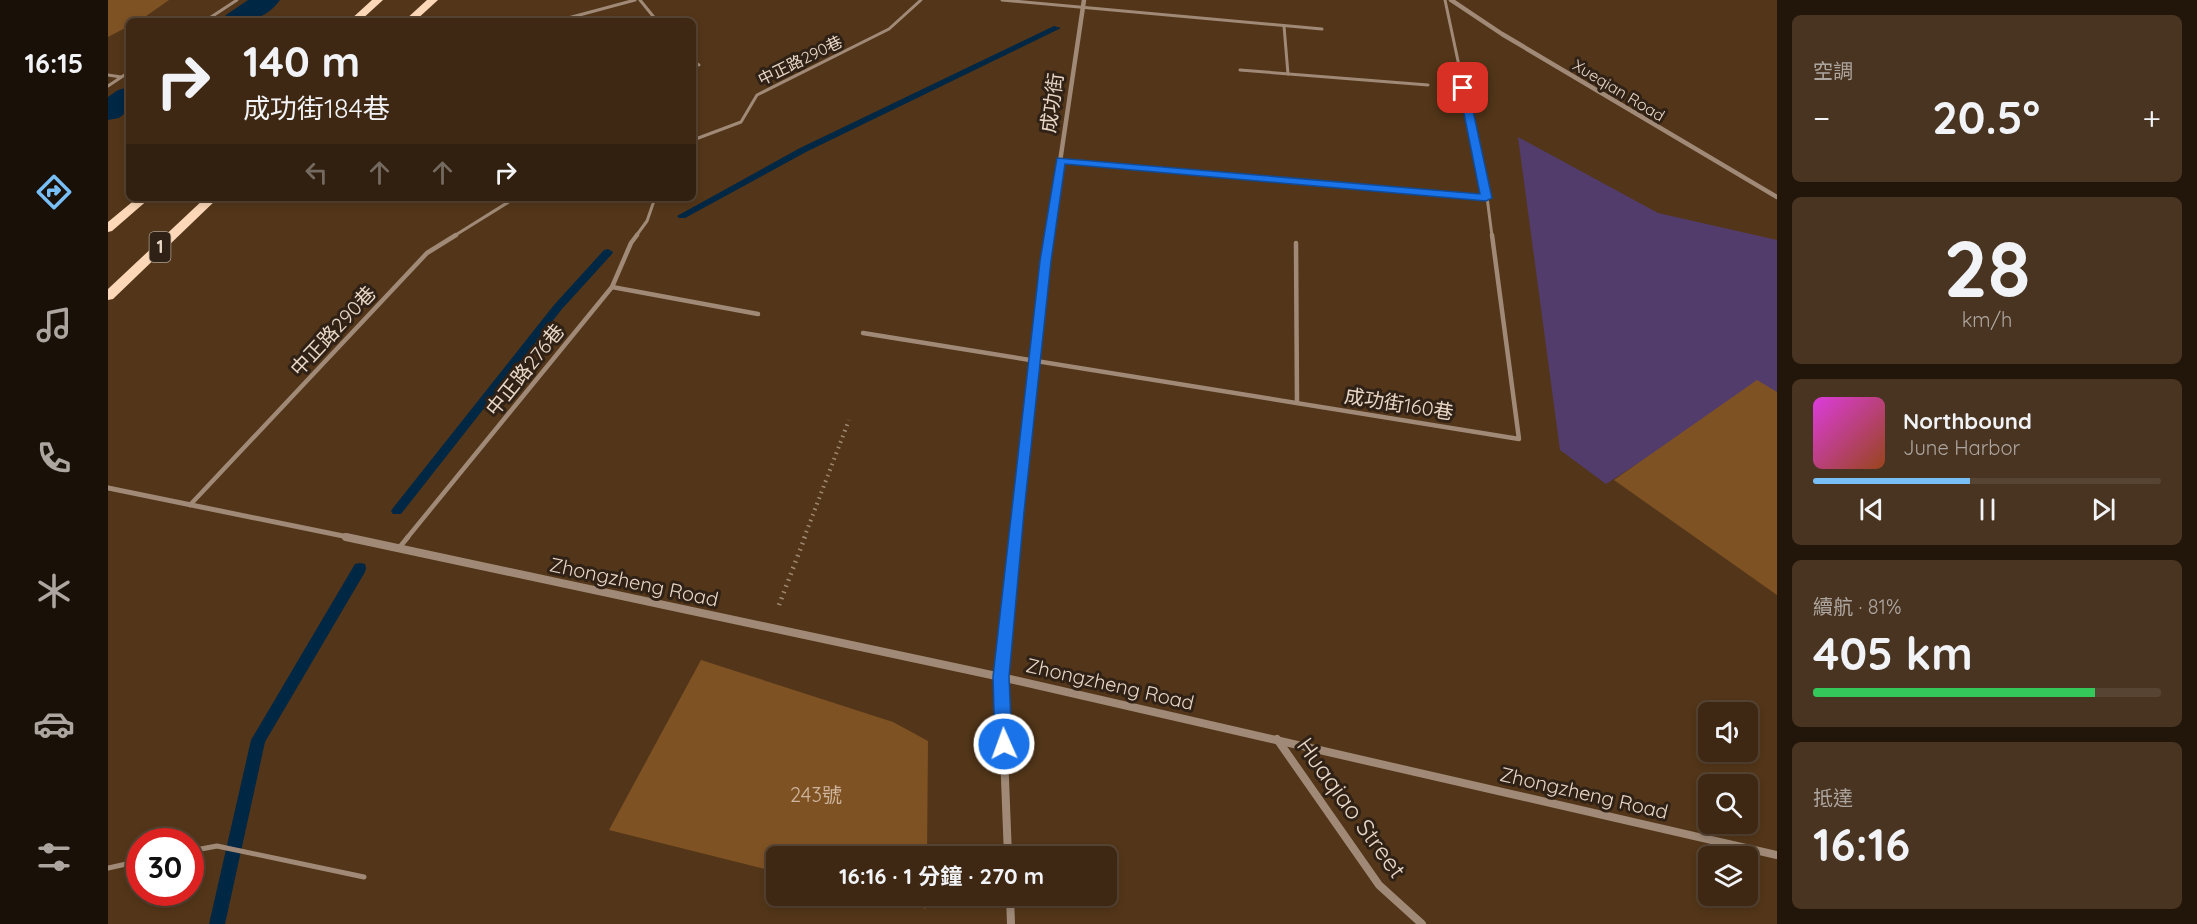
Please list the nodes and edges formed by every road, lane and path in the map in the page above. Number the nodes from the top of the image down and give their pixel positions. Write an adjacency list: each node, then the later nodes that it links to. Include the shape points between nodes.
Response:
1 (237, 0): 11 (lane)
2 (378, 0): 12 (main road)
3 (433, 0): 13 (main road)
4 (635, 0): 14 (lane)
5 (640, 0): 15 (lane)
6 (921, 0): 27 (lane, 中正路290巷, via 889,29 757,95 741,122)
7 (1002, 0): 10 (lane)
8 (1445, 0): 30 (lane)
9 (1451, 0): 29 (street, Xueqian Road)
10 (1083, 4): 16 (lane); 28 (street, 成功街)
11 (210, 18)
12 (357, 18)
13 (412, 18)
14 (568, 18)
15 (655, 18)
16 (1284, 26): 17 (lane); 22 (lane)
17 (1322, 29)
18 (696, 64): 19 (lane)
19 (699, 66)
20 (1240, 70): 22 (lane)
21 (126, 74): 24 (lane)
22 (1288, 74): 25 (lane)
23 (108, 75): 24 (lane)
24 (121, 77): 26 (lane)
25 (1428, 85)
26 (108, 86)
27 (696, 139)
28 (1060, 160): 30 (lane); 41 (street, 成功街)
29 (1777, 197)
30 (1486, 198): 42 (lane, 成功街160巷, via 1520,439)
31 (140, 201): 35 (main road)
32 (209, 201): 38 (main road, 1)
33 (510, 201): 45 (lane, 中正路290巷, via 427,253)
34 (654, 201): 37 (lane, 中正路276巷)
35 (108, 228)
36 (1296, 243): 42 (lane)
37 (612, 287): 39 (lane); 46 (lane, 中正路276巷)
38 (108, 296)
39 (758, 314)
40 (863, 333): 41 (lane, 成功街160巷)
41 (1034, 359): 42 (lane, 成功街160巷); 48 (street, 成功街)
42 (1297, 402)
43 (849, 420): 47 (path)
44 (108, 488): 45 (street)
45 (190, 505): 46 (street, Zhongzheng Road)
46 (398, 549): 47 (street, Zhongzheng Road)
47 (771, 628): 48 (street, Zhongzheng Road)
48 (1001, 677): 49 (street, Zhongzheng Road); 50 (street, 成功街)
49 (1277, 739): 52 (street, Zhongzheng Road); 58 (street, Huaqiao Street, via 1378,885)
50 (1008, 846)
51 (204, 848): 55 (lane, via 217,846)
52 (1777, 855)
53 (126, 864): 54 (lane)
54 (108, 868)
55 (364, 877)
56 (1010, 906): 57 (street)
57 (1011, 924)
58 (1422, 924)

